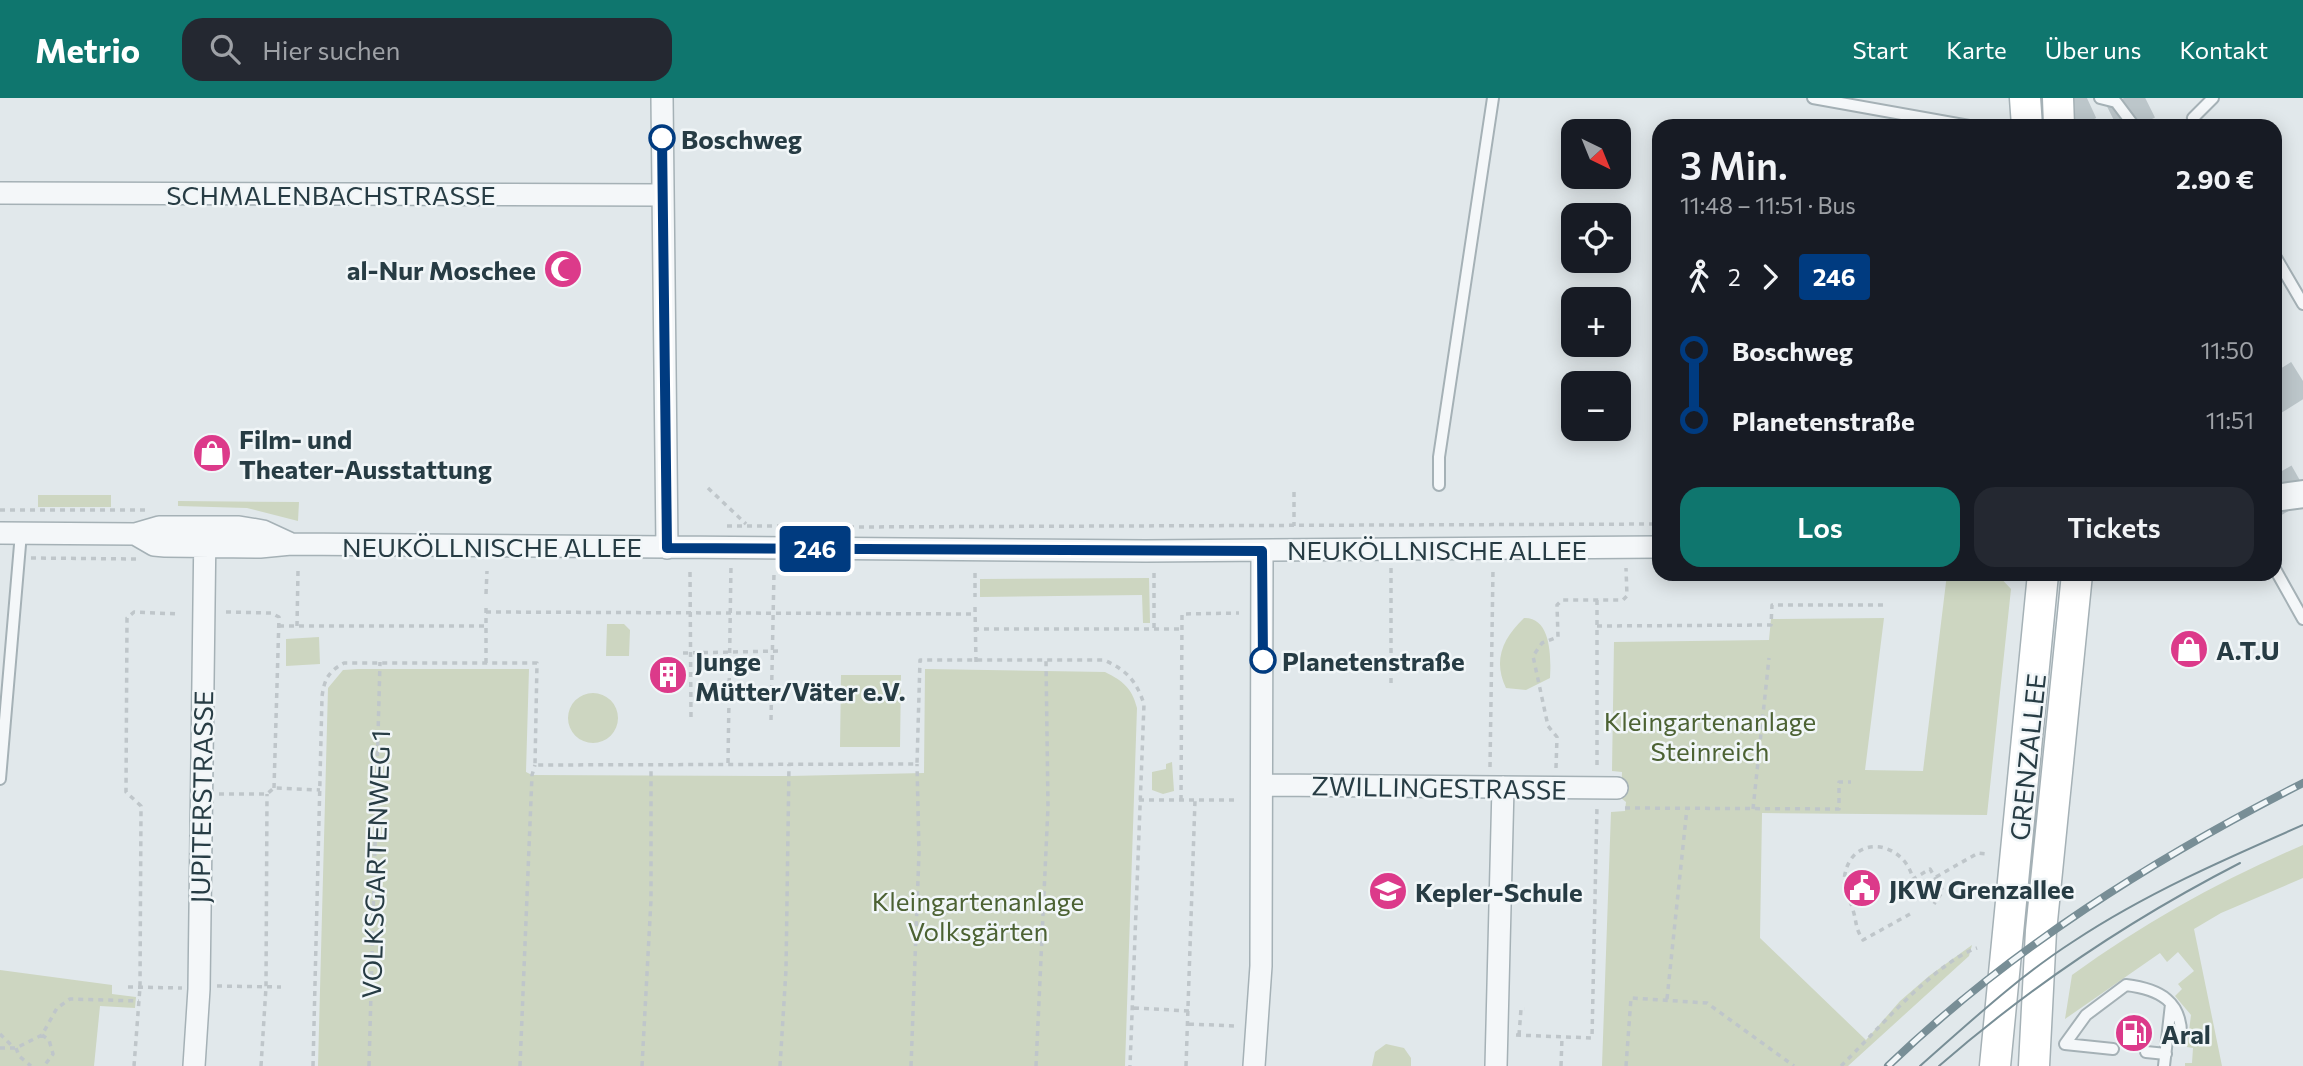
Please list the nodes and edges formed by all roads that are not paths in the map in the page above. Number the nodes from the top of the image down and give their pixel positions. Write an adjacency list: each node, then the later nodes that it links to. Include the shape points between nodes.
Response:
1 (662, 98): 14 (street)
2 (1493, 98): 17 (lane, via 1439,457)
3 (1813, 98): 8 (lane)
4 (2025, 98): 9 (main road)
5 (2058, 98): 10 (main road)
6 (2100, 98): 11 (lane, via 2116,102)
7 (2213, 98): 12 (lane)
8 (1930, 119)
9 (2026, 119)
10 (2059, 119)
11 (2129, 119)
12 (2194, 119)
13 (0, 193): 14 (street, SCHMALENBACHSTRASSE)
14 (662, 195): 23 (street)
15 (2282, 268): 16 (lane)
16 (2303, 304)
17 (1439, 485)
18 (2303, 494): 19 (street)
19 (2282, 497)
20 (10, 533): 21 (street, NEUKÖLLNISCHE ALLEE, via 135,534 159,527); 29 (lane, via 20,558)
21 (204, 537): 23 (street, NEUKÖLLNISCHE ALLEE, via 263,531 291,544); 39 (street, JUPITERSTRASSE, via 199,987)
22 (1652, 547): 24 (street, NEUKÖLLNISCHE ALLEE)
23 (667, 548): 24 (street, NEUKÖLLNISCHE ALLEE)
24 (1262, 551): 31 (street)
25 (2042, 581): 38 (main road, GRENZALLEE)
26 (2076, 581): 42 (main road, GRENZALLEE, via 2041,930)
27 (2282, 581): 28 (lane)
28 (2303, 619)
29 (0, 779)
30 (1496, 782): 31 (street, ZWILLINGESTRASSE); 32 (street, ZWILLINGESTRASSE); 41 (street)
31 (1262, 785): 40 (street, via 1261,966)
32 (1621, 798)
33 (2171, 1004): 34 (lane, via 2182,1022); 35 (lane, via 2151,988 2126,985 2086,1015 2065,1044); 37 (lane)
34 (2181, 1038)
35 (2105, 1051)
36 (2146, 1052): 37 (lane)
37 (2165, 1060)
38 (1995, 1064): 42 (main road)
39 (194, 1066)
40 (1254, 1066)
41 (1496, 1066)
42 (2034, 1066)

